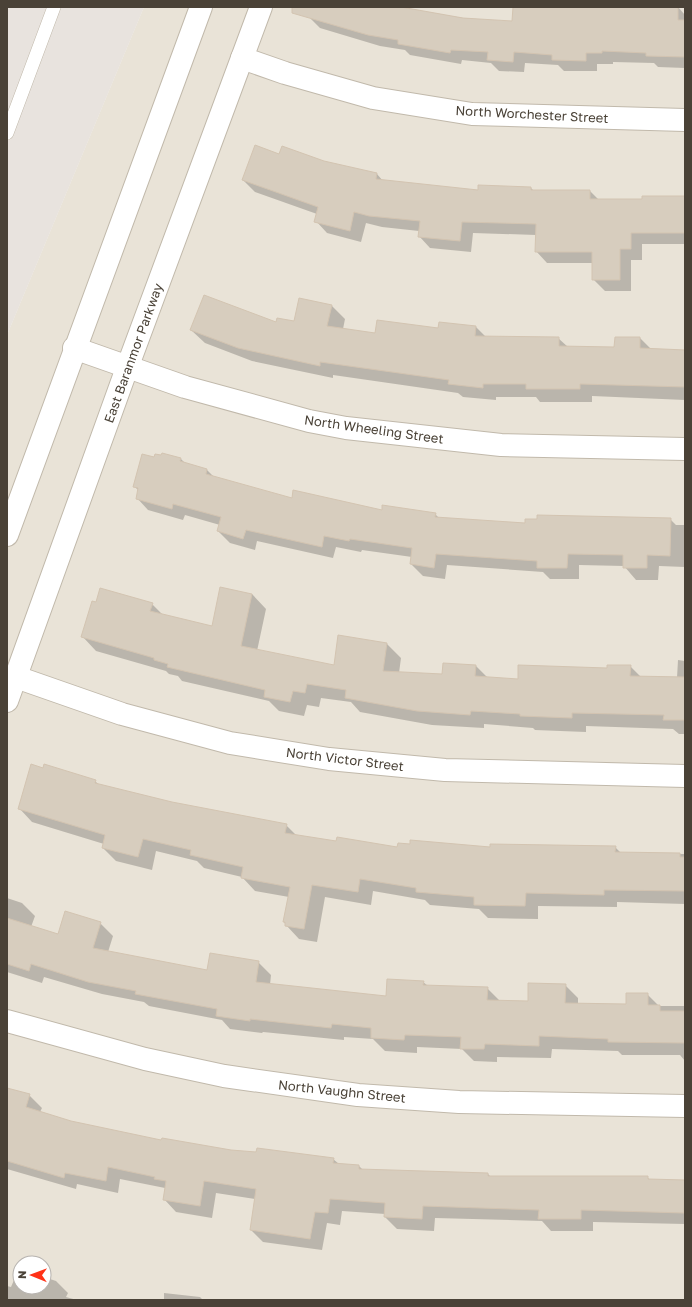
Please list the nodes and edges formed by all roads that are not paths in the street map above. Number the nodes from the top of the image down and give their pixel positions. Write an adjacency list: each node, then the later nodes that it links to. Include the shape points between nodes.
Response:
1 (54, 7): 6 (lane)
2 (200, 7): 7 (street)
3 (261, 7): 4 (street, East Baranmor Parkway)
4 (242, 58): 5 (street, North Worchester Street, via 373,98 472,114); 8 (street, East Baranmor Parkway)
5 (685, 120)
6 (7, 133)
7 (74, 348): 8 (street, North Wheeling Street); 10 (street)
8 (127, 368): 9 (street, North Wheeling Street, via 185,387 309,421 346,428 501,445); 11 (street, East Baranmor Parkway)
9 (685, 449)
10 (7, 536)
11 (16, 676): 12 (street, East Baranmor Parkway); 13 (street, North Victor Street, via 122,714 230,743 329,759 445,770)
12 (7, 701)
13 (685, 776)
14 (7, 1021): 15 (street, North Vaughn Street, via 145,1059 224,1076 358,1096 459,1102)
15 (685, 1106)

